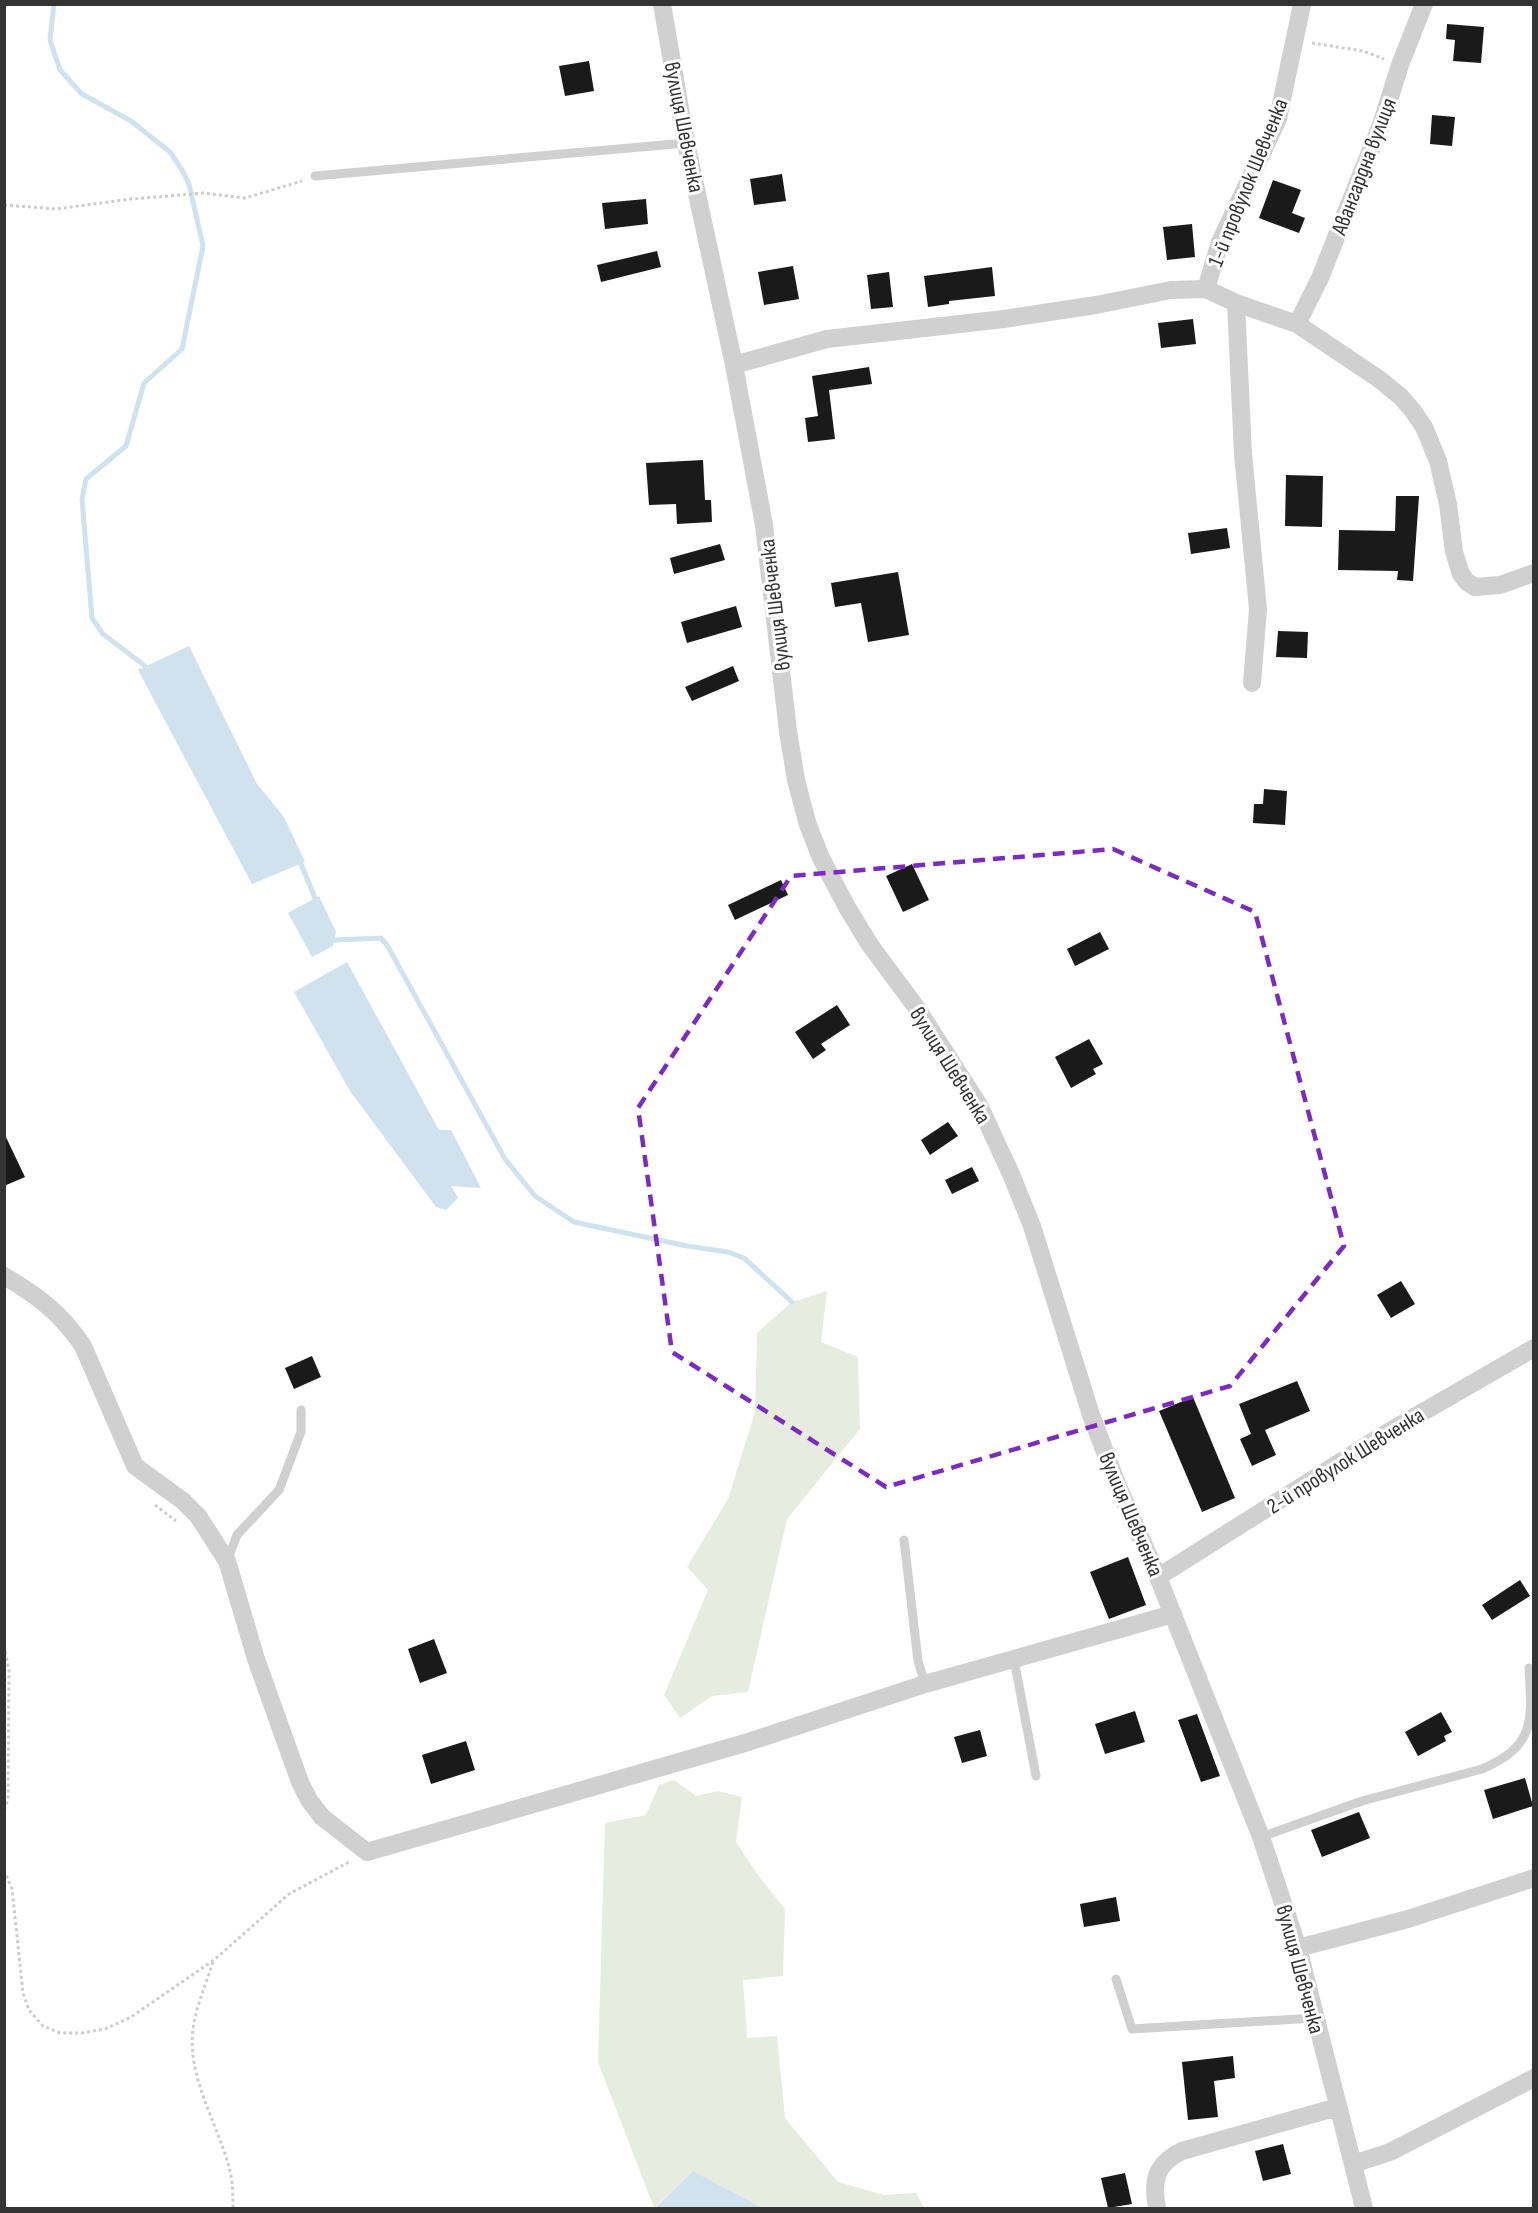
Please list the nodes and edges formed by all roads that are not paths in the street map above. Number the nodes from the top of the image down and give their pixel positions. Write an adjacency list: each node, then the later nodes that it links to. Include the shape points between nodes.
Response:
1 (662, 4): 4 (street, вулиця Шевченка)
2 (1302, 4): 6 (street, 1-й провулок Шевченка, via 1278,119 1220,242)
3 (1424, 4): 8 (street, Авангардна вулиця, via 1374,144 1320,278)
4 (686, 143): 5 (lane); 9 (street, вулиця Шевченка)
5 (315, 176)
6 (1206, 289): 7 (street); 9 (street, via 1171,290 1004,319 827,339)
7 (1236, 303): 8 (street); 11 (street, via 1243,454 1258,609)
8 (1297, 324): 10 (street, via 1380,379 1401,396 1425,427 1444,483 1457,565 1467,582 1475,587 1500,585)
9 (734, 365): 17 (street, вулиця Шевченка, via 764,525 788,731 808,825 848,909 979,1105 995,1137 1032,1226 1091,1415)
10 (1533, 573)
11 (1252, 683)
12 (4, 1276): 16 (street, via 61,1315 83,1346 135,1466 198,1516)
13 (1533, 1348): 17 (street, 2-й провулок Шевченка, via 1383,1435)
14 (301, 1410): 16 (lane, via 301,1432 279,1490 237,1535)
15 (904, 1540): 21 (lane, via 918,1661)
16 (227, 1561): 21 (street, via 256,1659 300,1782 322,1817 367,1852 745,1743)
17 (1158, 1577): 18 (street, вулиця Шевченка)
18 (1173, 1614): 19 (street); 23 (street, вулиця Шевченка)
19 (1014, 1659): 21 (street); 22 (lane)
20 (1529, 1668): 23 (lane, via 1529,1721 1519,1746 1500,1762 1362,1801)
21 (925, 1684)
22 (1036, 1776)
23 (1261, 1837): 25 (street, вулиця Шевченка)
24 (1533, 1878): 25 (street, via 1408,1919)
25 (1298, 1948): 27 (street, вулиця Шевченка)
26 (1116, 1979): 27 (lane, via 1132,2030)
27 (1315, 2019): 29 (street, вулиця Шевченка)
28 (1533, 2078): 30 (street, via 1390,2152)
29 (1338, 2108): 30 (street, вулиця Шевченка); 31 (street, via 1170,2156 1155,2182)
30 (1353, 2164): 32 (street, вулиця Шевченка)
31 (1157, 2208)
32 (1364, 2208)

